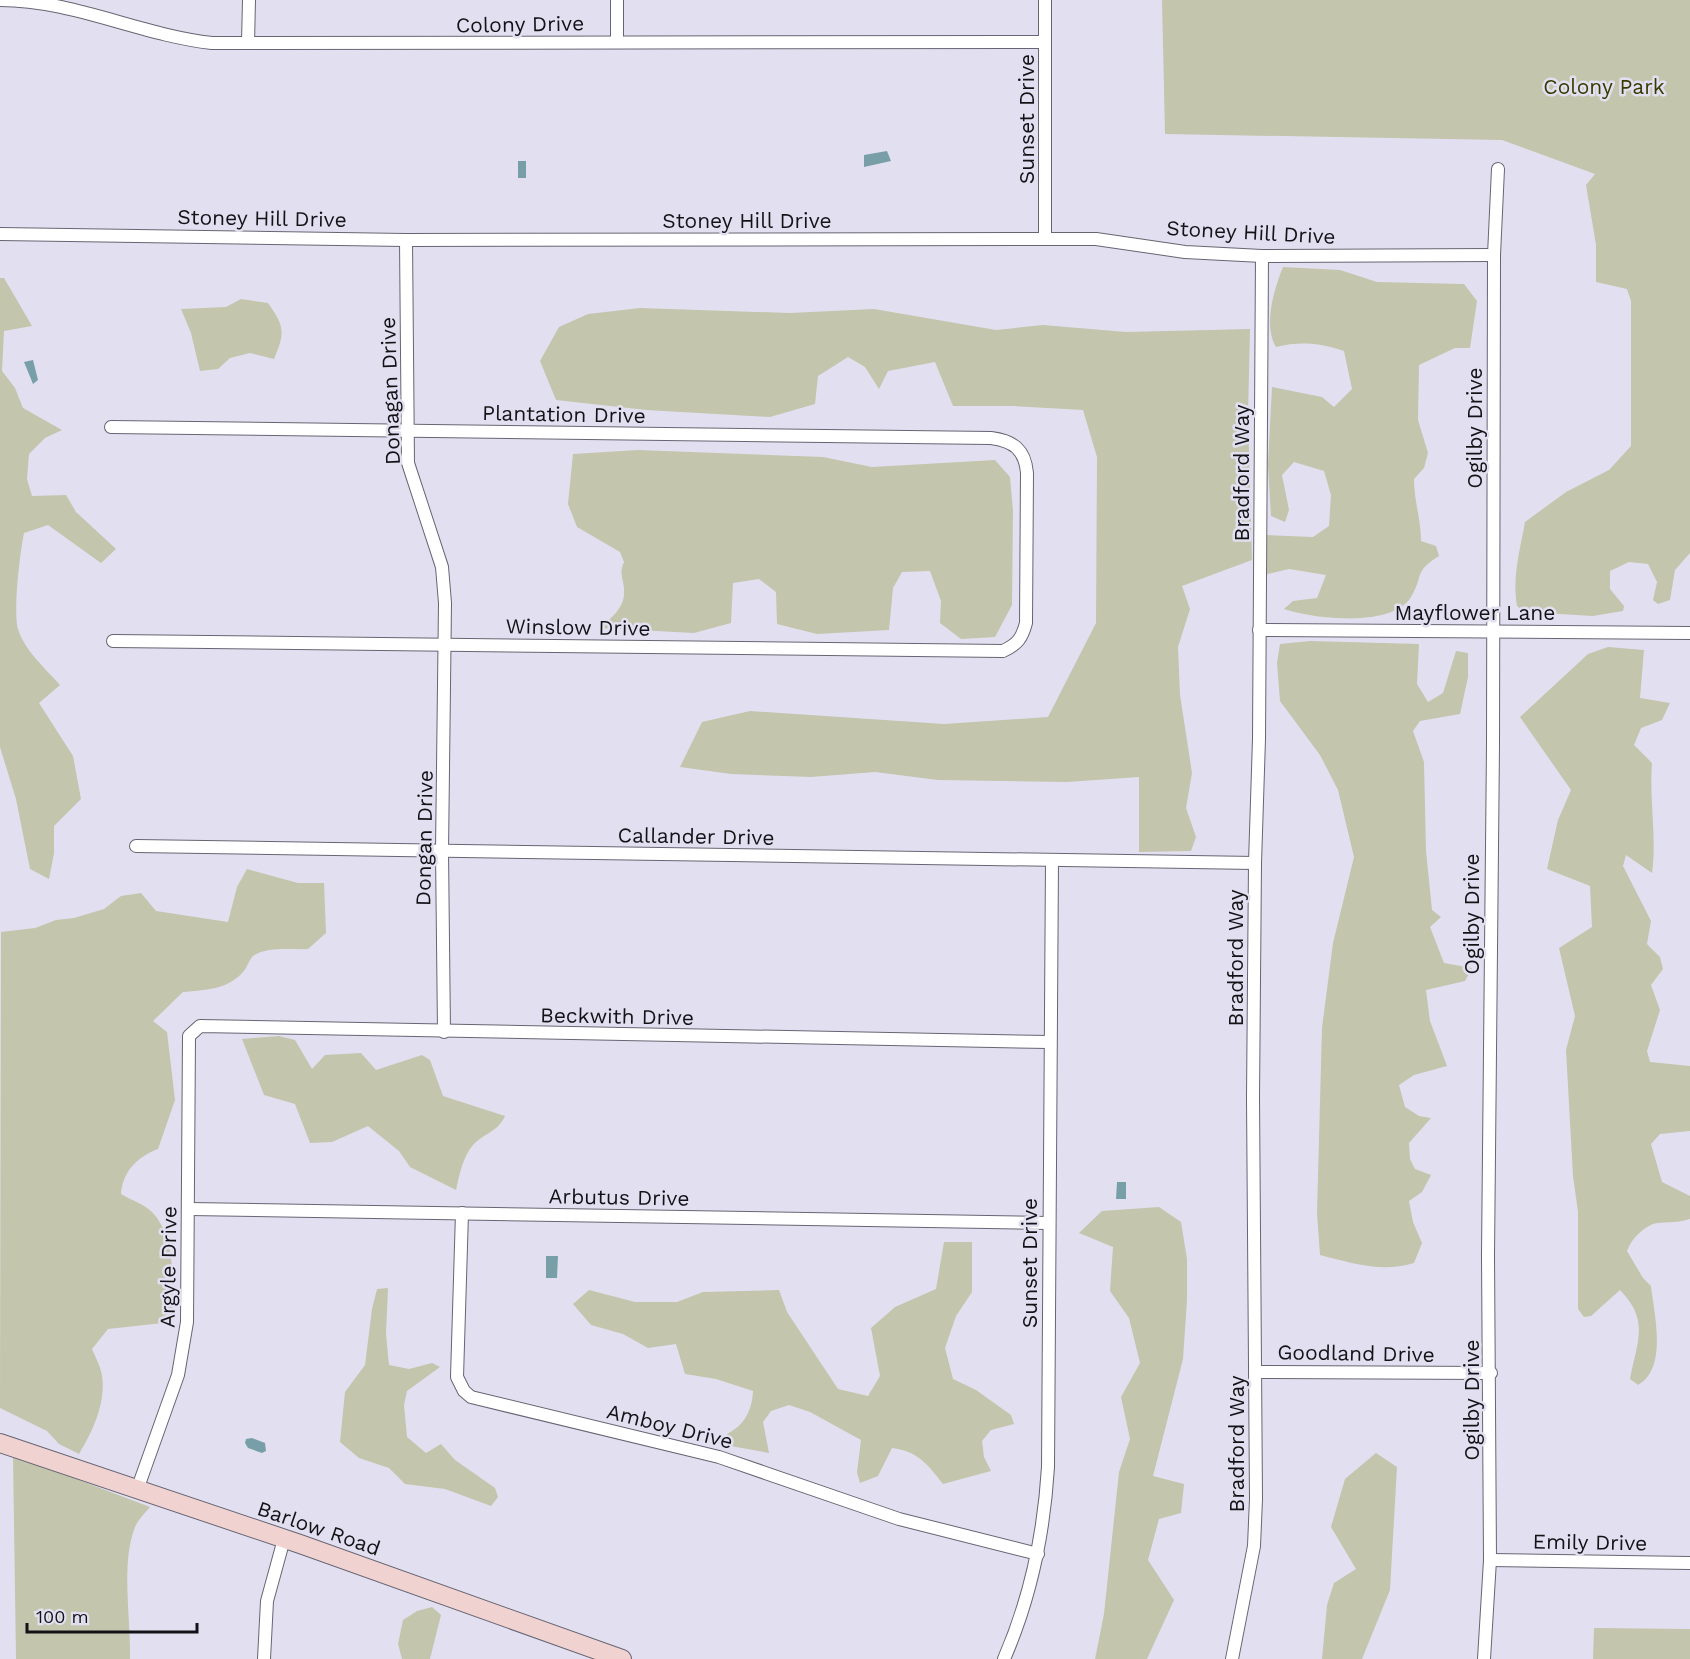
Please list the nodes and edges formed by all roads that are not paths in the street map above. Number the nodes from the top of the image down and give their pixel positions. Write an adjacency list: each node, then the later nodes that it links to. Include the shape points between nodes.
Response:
1 (0, 0): 7 (street, Colony Drive, via 56,6 193,41)
2 (249, 0): 7 (street)
3 (617, 0): 5 (street)
4 (1045, 0): 6 (street, Sunset Drive)
5 (617, 42): 6 (street, Colony Drive); 7 (street, Colony Drive)
6 (1046, 42): 10 (street, Sunset Drive)
7 (248, 43)
8 (1498, 169): 12 (street, Ogilby Drive)
9 (0, 234): 11 (street, Stoney Hill Drive)
10 (1046, 239): 11 (street, Stoney Hill Drive); 13 (street, Stoney Hill Drive, via 1096,239 1185,252)
11 (406, 240): 15 (street, Donagan Drive)
12 (1494, 255): 13 (street, Stoney Hill Drive); 18 (street, Ogilby Drive)
13 (1262, 256): 17 (street, Bradford Way)
14 (111, 427): 15 (street, Plantation Drive)
15 (407, 432): 16 (street, Plantation Drive, via 991,438 1015,445 1026,460 1027,473); 21 (street, Donagan Drive, via 410,471 442,567)
16 (1026, 622): 21 (street, Winslow Drive, via 1016,646 986,652)
17 (1259, 630): 18 (street, Mayflower Lane); 25 (street, Bradford Way)
18 (1494, 631): 19 (street, Mayflower Lane); 33 (street, Ogilby Drive, via 1488,1255)
19 (1690, 633)
20 (113, 641): 21 (street, Winslow Drive)
21 (444, 644): 23 (street, Dongan Drive)
22 (136, 846): 23 (street, Callander Drive)
23 (442, 851): 24 (street, Callander Drive); 26 (street, Dongan Drive)
24 (1052, 861): 25 (street, Callander Drive); 28 (street, Sunset Drive)
25 (1255, 863): 32 (street, Bradford Way, via 1252,1268)
26 (444, 1032): 27 (street, Beckwith Drive, via 207,1025); 28 (street, Beckwith Drive)
27 (189, 1036): 29 (street, Argyle Drive)
28 (1049, 1042): 31 (street, Sunset Drive)
29 (189, 1209): 30 (street, Arbutus Drive); 35 (street, Argyle Drive, via 189,1298 184,1348)
30 (462, 1213): 31 (street, Arbutus Drive); 37 (street, Amboy Drive, via 457,1377 471,1397 719,1457 899,1519)
31 (1049, 1223): 37 (street, Sunset Drive, via 1048,1467)
32 (1257, 1372): 33 (street, Goodland Drive); 43 (street, Bradford Way, via 1254,1546)
33 (1491, 1373): 38 (street, Ogilby Drive)
34 (0, 1443): 35 (street, Barlow Road)
35 (137, 1490): 36 (street, Barlow Road)
36 (284, 1539): 40 (street, via 267,1601); 41 (street, Barlow Road)
37 (1038, 1554): 42 (street, Sunset Drive, via 1030,1589)
38 (1490, 1560): 39 (street, Emily Drive); 44 (street, Ogilby Drive)
39 (1690, 1563)
40 (264, 1659)
41 (622, 1659)
42 (1004, 1659)
43 (1232, 1659)
44 (1484, 1659)

